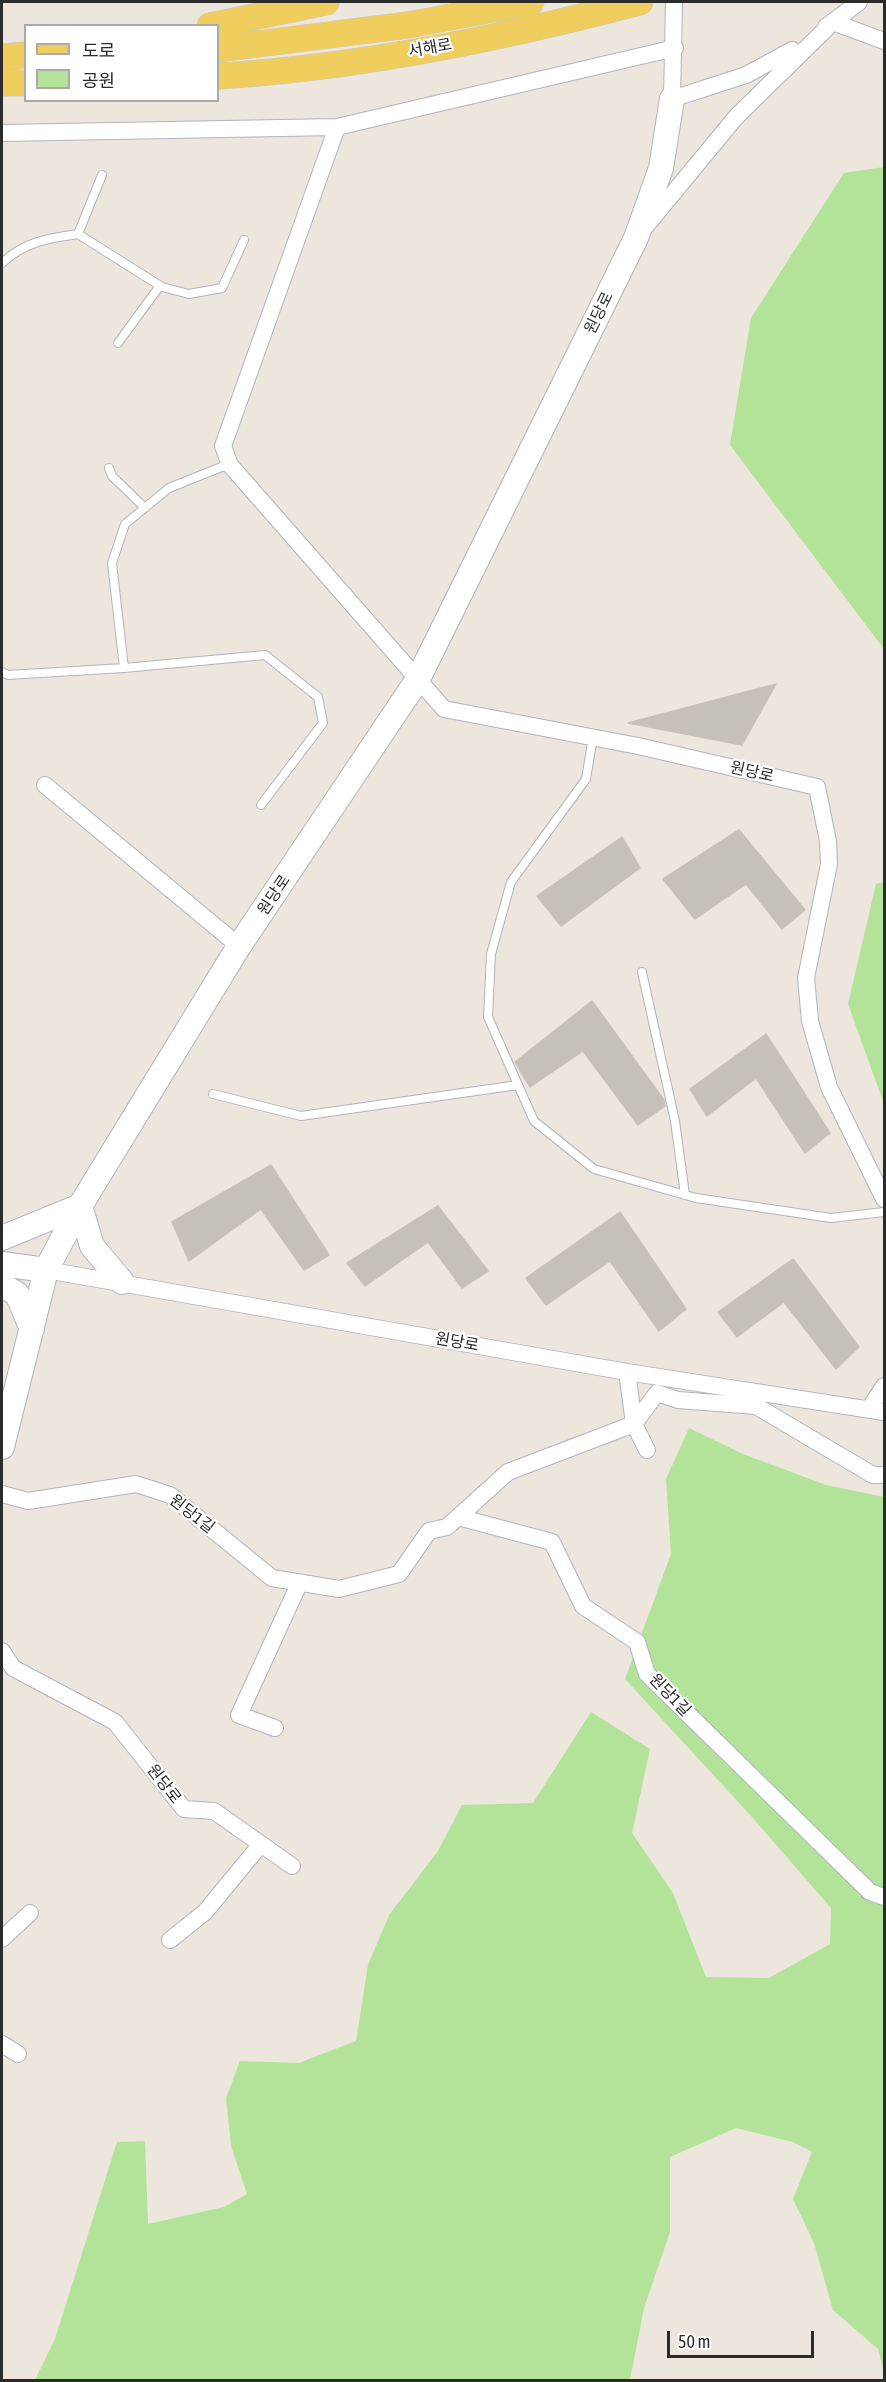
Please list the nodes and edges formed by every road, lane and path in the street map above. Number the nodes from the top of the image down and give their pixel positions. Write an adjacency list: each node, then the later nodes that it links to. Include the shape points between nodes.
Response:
1 (326, 2): 7 (main road)
2 (531, 2): 10 (main road, 서해로, via 408,25)
3 (674, 2): 9 (street)
4 (859, 2): 6 (street)
5 (628, 5): 13 (main road, 서해로, via 423,50)
6 (833, 22): 8 (street); 16 (street, via 746,75); 21 (street, via 736,117)
7 (219, 24)
8 (885, 41)
9 (675, 48): 16 (street); 17 (street)
10 (219, 49)
11 (24, 56): 12 (main road)
12 (2, 57)
13 (219, 76)
14 (2, 83): 15 (main road)
15 (24, 83)
16 (672, 99): 21 (street, 원당로, via 661,168)
17 (337, 127): 18 (street); 26 (street, via 223,446)
18 (2, 133)
19 (102, 175): 20 (lane)
20 (78, 234): 23 (lane, via 38,240); 24 (lane)
21 (636, 238): 31 (street, 원당로)
22 (244, 240): 24 (lane, via 222,288 189,294)
23 (2, 263)
24 (162, 287): 25 (lane)
25 (118, 343)
26 (230, 464): 28 (lane, via 169,488); 31 (street, 원당로)
27 (109, 468): 28 (lane, via 112,476)
28 (144, 507): 29 (lane, via 125,524 112,563)
29 (124, 668): 30 (lane, via 8,675); 34 (lane, via 265,655 318,697 323,723)
30 (2, 672)
31 (418, 679): 32 (street, 원당로, via 444,709); 35 (street, 원당로)
32 (593, 737): 37 (lane, via 586,779 512,882 491,954 488,1017); 40 (street, 원당로, via 817,787 829,864 806,978 810,1021 829,1087)
33 (45, 785): 35 (street)
34 (261, 805)
35 (239, 946): 41 (street, 원당로)
36 (642, 972): 39 (lane, via 675,1121)
37 (518, 1085): 38 (lane, via 301,1116); 39 (lane, via 534,1121 594,1169)
38 (213, 1094)
39 (685, 1195): 42 (lane, via 831,1218)
40 (885, 1199)
41 (80, 1206): 43 (street); 45 (street, 원당로); 46 (street, via 92,1246)
42 (885, 1212)
43 (2, 1238)
44 (2, 1264): 45 (street)
45 (46, 1270): 46 (street, 원당로); 48 (street, 원당로)
46 (122, 1282): 49 (street, 원당로)
47 (2, 1285): 48 (street, via 17,1294)
48 (32, 1329): 53 (street, 원당로)
49 (627, 1372): 51 (street, 원당로); 52 (street)
50 (885, 1386): 51 (street)
51 (877, 1410)
52 (634, 1424): 54 (street); 55 (street, via 657,1393 678,1400 756,1406 873,1475); 57 (street, 원당1길, via 508,1472)
53 (2, 1447)
54 (647, 1450)
55 (885, 1475)
56 (2, 1494): 58 (street, 원당1길, via 28,1501 136,1485 170,1495 272,1578)
57 (458, 1517): 58 (street, 원당1길, via 447,1527 429,1531 399,1574 339,1589); 63 (street, 원당1길, via 552,1542 583,1606 637,1642 648,1674 870,1892)
58 (299, 1584): 60 (street, via 239,1715)
59 (2, 1651): 61 (street, 원당로, via 13,1668 115,1722 184,1809 214,1811)
60 (275, 1728)
61 (261, 1844): 62 (street, 원당로); 66 (street, via 205,1912)
62 (292, 1866)
63 (885, 1897)
64 (30, 1913): 65 (street)
65 (2, 1939)
66 (170, 1940)
67 (2, 2044): 68 (street)
68 (18, 2054)

